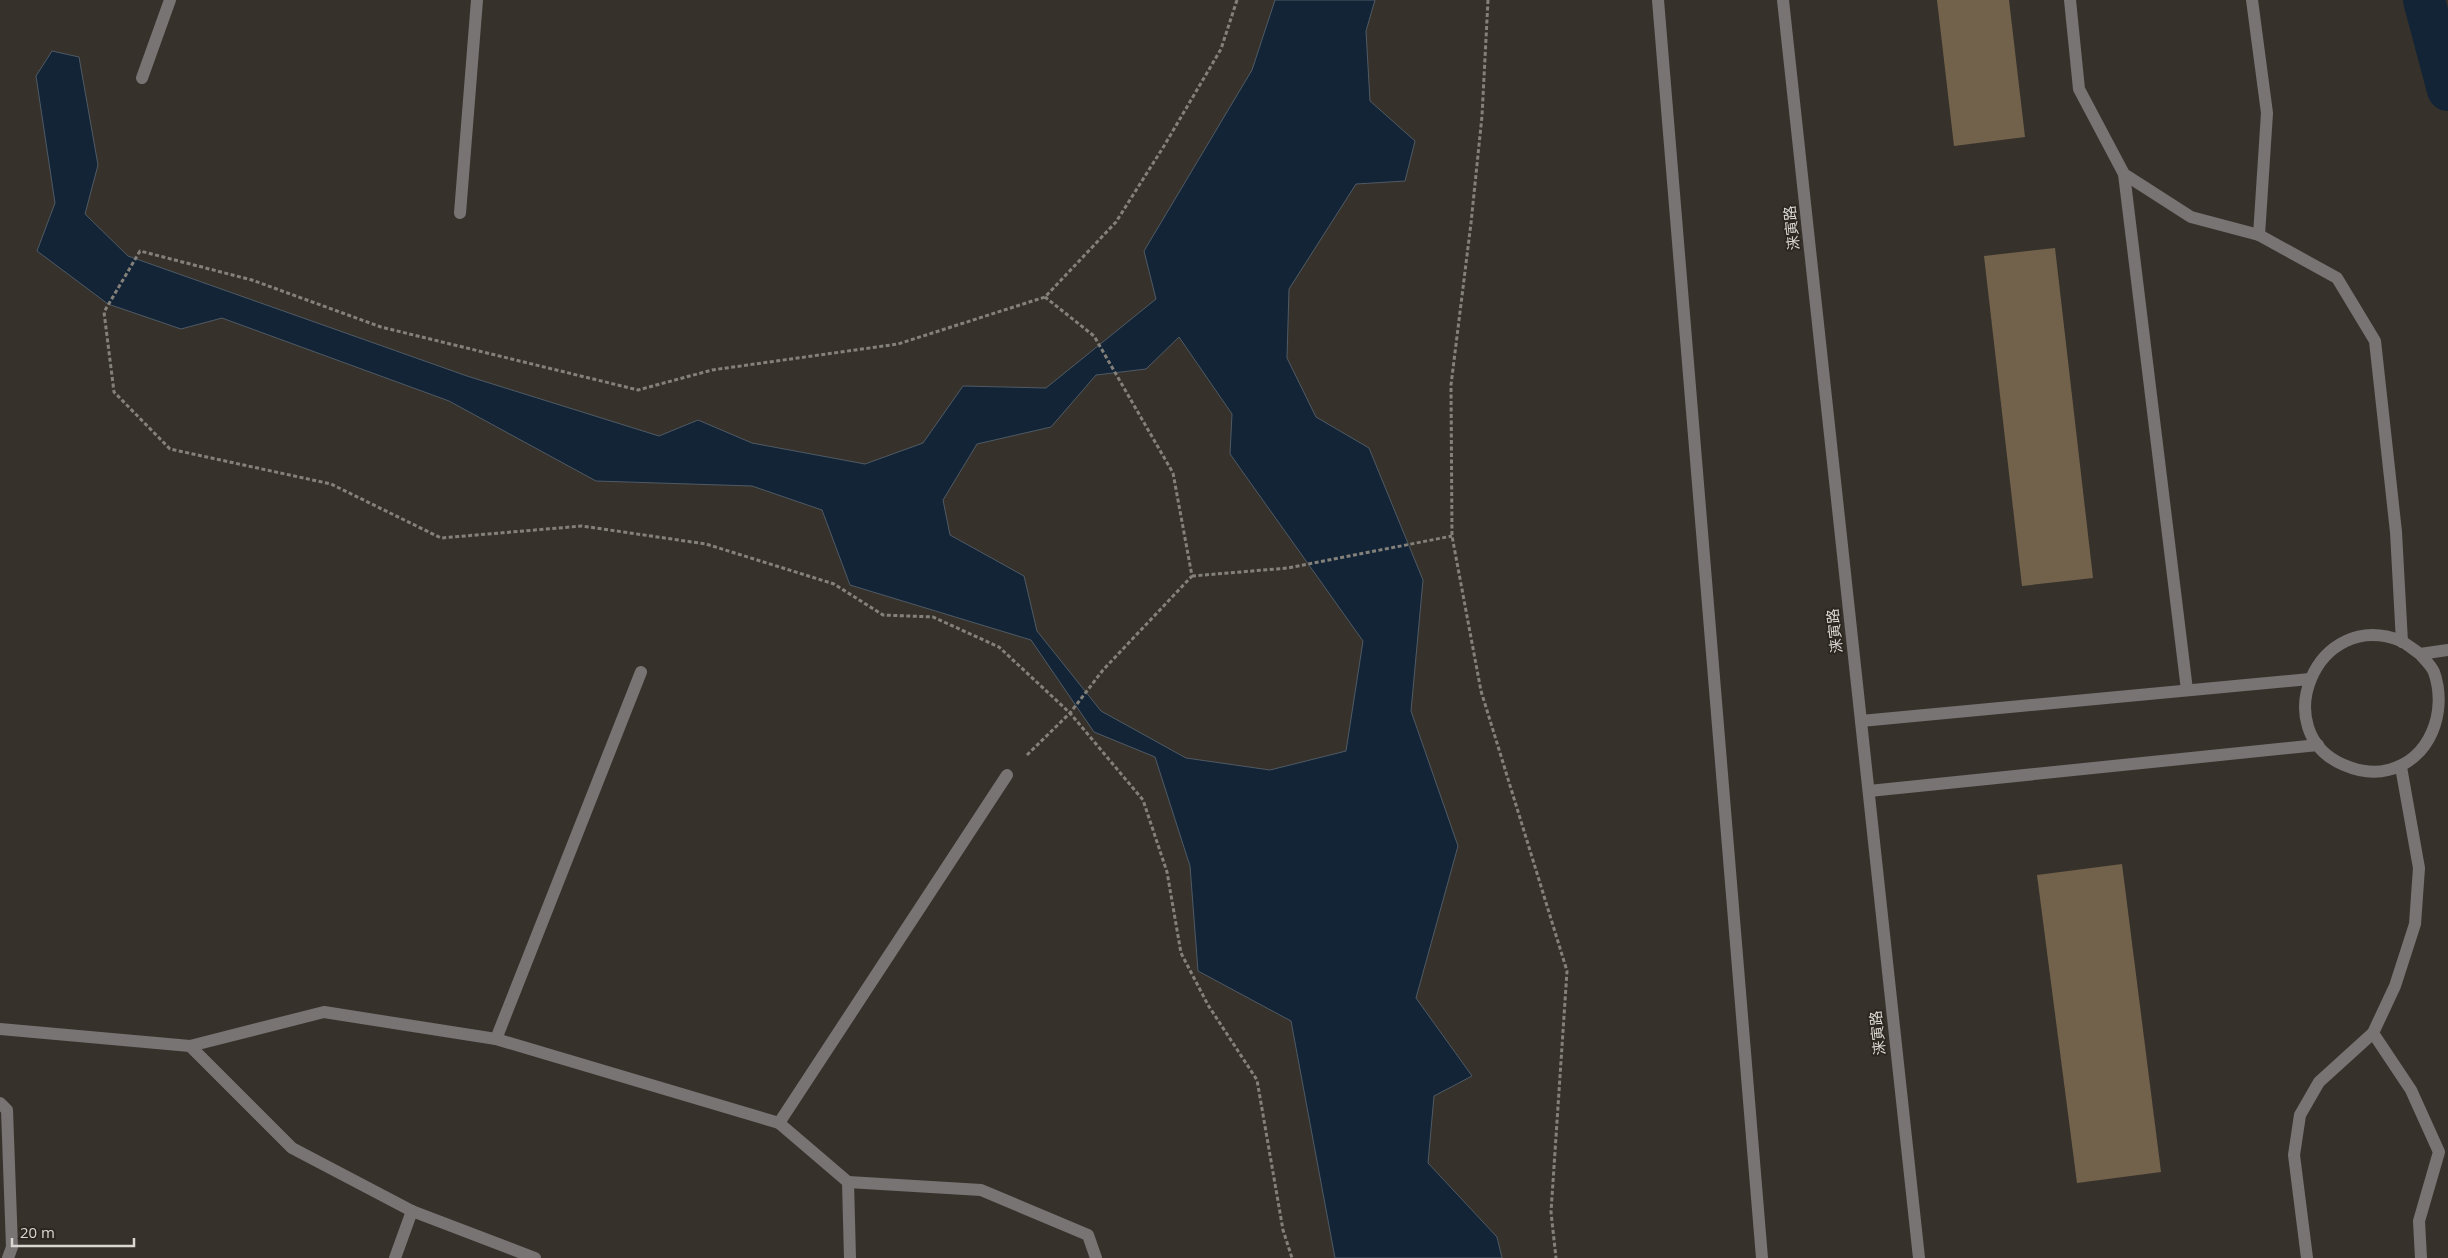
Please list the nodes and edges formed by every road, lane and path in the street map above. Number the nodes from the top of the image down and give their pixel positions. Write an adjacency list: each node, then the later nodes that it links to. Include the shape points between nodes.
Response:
1 (170, 0): 9 (street)
2 (477, 0): 11 (street)
3 (1237, 0): 13 (path, via 1221,49 1116,222)
4 (1488, 0): 14 (path, via 1482,116 1451,385)
5 (1658, 0): 45 (street)
6 (1783, 0): 23 (street, 涞寅路)
7 (2070, 0): 10 (street, via 2079,88)
8 (2252, 0): 12 (street, via 2267,113)
9 (142, 78)
10 (2124, 174): 12 (street, via 2191,217); 21 (street)
11 (460, 213)
12 (2259, 235): 16 (street, via 2336,278 2375,341 2396,532)
13 (1045, 297): 15 (path, via 1094,336 1173,473); 22 (path, via 898,344 712,370 638,390 382,327 252,280 140,251 104,312 114,392 170,450 331,484 441,538 582,526 706,544 834,584 883,615 933,616 998,647)
14 (1452, 536): 15 (path, via 1288,568); 44 (path, via 1481,691 1567,971 1551,1212)
15 (1192, 576): 22 (path, via 1103,670)
16 (2402, 642): 18 (street); 20 (street, via 2381,636 2338,645 2321,660)
17 (2448, 650): 18 (street)
18 (2420, 654): 25 (street, via 2434,671 2440,692 2441,714)
19 (641, 672): 32 (street)
20 (2310, 679): 21 (street); 26 (street, via 2304,701 2308,724)
21 (2186, 690): 23 (street)
22 (1070, 713): 28 (path); 43 (path, via 1143,800 1167,872 1181,953 1208,1005 1257,1080 1283,1230)
23 (1861, 721): 29 (street, 涞寅路)
24 (2448, 734): 25 (street)
25 (2434, 736): 27 (street, via 2420,754)
26 (2318, 745): 27 (street, via 2335,762 2356,770 2379,772); 29 (street)
27 (2401, 767): 31 (street, via 2419,868 2415,924 2395,986)
28 (1007, 775): 35 (street)
29 (1869, 791): 46 (street, 涞寅路)
30 (0, 1029): 33 (street)
31 (2373, 1033): 47 (street, via 2319,1082 2300,1115 2294,1155); 48 (street, via 2411,1090 2439,1152 2419,1221)
32 (496, 1039): 33 (street, via 324,1012); 35 (street)
33 (190, 1046): 37 (street, via 292,1148)
34 (0, 1103): 38 (street, via 7,1110 12,1246)
35 (779, 1123): 36 (street)
36 (848, 1182): 41 (street); 42 (street, via 981,1190 1088,1235)
37 (412, 1211): 39 (street); 40 (street)
38 (8, 1258)
39 (395, 1258)
40 (534, 1258)
41 (850, 1258)
42 (1096, 1258)
43 (1292, 1258)
44 (1556, 1258)
45 (1762, 1258)
46 (1919, 1258)
47 (2306, 1258)
48 (2421, 1258)

